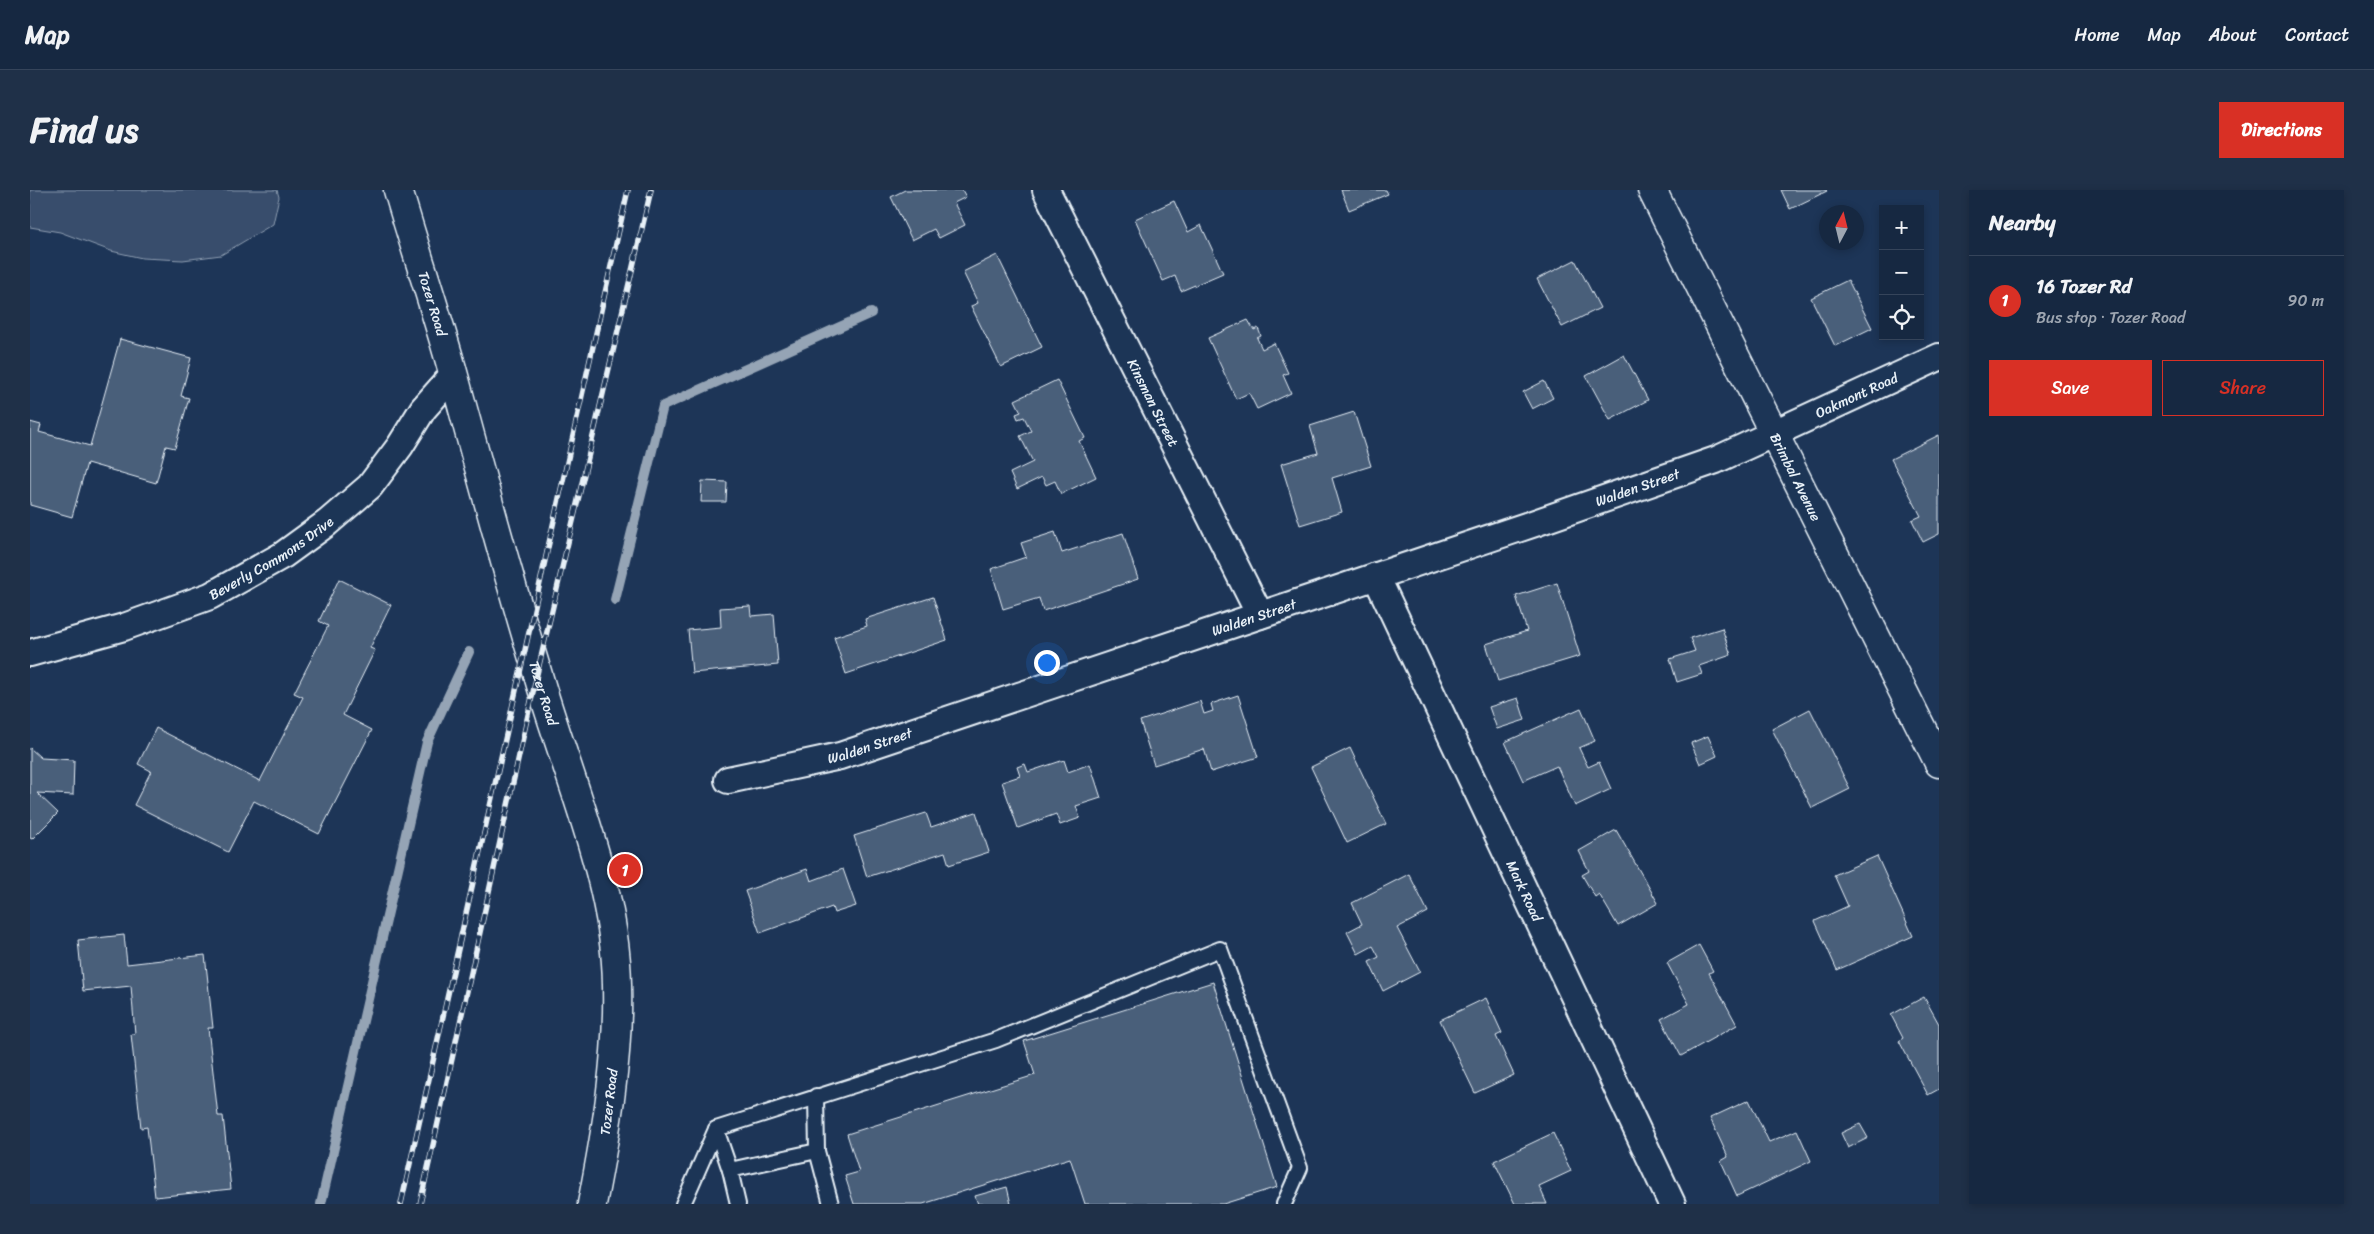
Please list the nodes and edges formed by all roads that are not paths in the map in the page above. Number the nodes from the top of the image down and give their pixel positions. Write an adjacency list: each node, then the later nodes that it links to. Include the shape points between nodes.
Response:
1 (398, 190): 5 (main road, Tozer Road)
2 (1046, 190): 8 (street, Kinsman Street)
3 (1652, 190): 6 (main road, Brimbal Avenue)
4 (1939, 357): 6 (street, Oakmont Road)
5 (453, 374): 9 (street, Beverly Commons Drive, via 370,486 283,555 210,596 124,627); 16 (main road, Tozer Road, via 537,674 608,902 618,984 614,1061)
6 (1774, 433): 7 (street, Walden Street, via 1716,460); 10 (main road, Brimbal Avenue)
7 (1376, 576): 8 (street, Walden Street); 21 (street, Mark Road)
8 (1260, 615): 11 (street, Walden Street, via 840,756)
9 (30, 653)
10 (1939, 764)
11 (728, 780)
12 (816, 1096): 13 (lane); 14 (lane); 20 (lane, via 996,1040 1220,948 1300,1168)
13 (716, 1129): 15 (lane); 17 (lane)
14 (817, 1151): 15 (lane); 19 (lane)
15 (730, 1170): 18 (lane)
16 (592, 1204)
17 (683, 1204)
18 (738, 1204)
19 (831, 1204)
20 (1284, 1204)
21 (1672, 1204)

